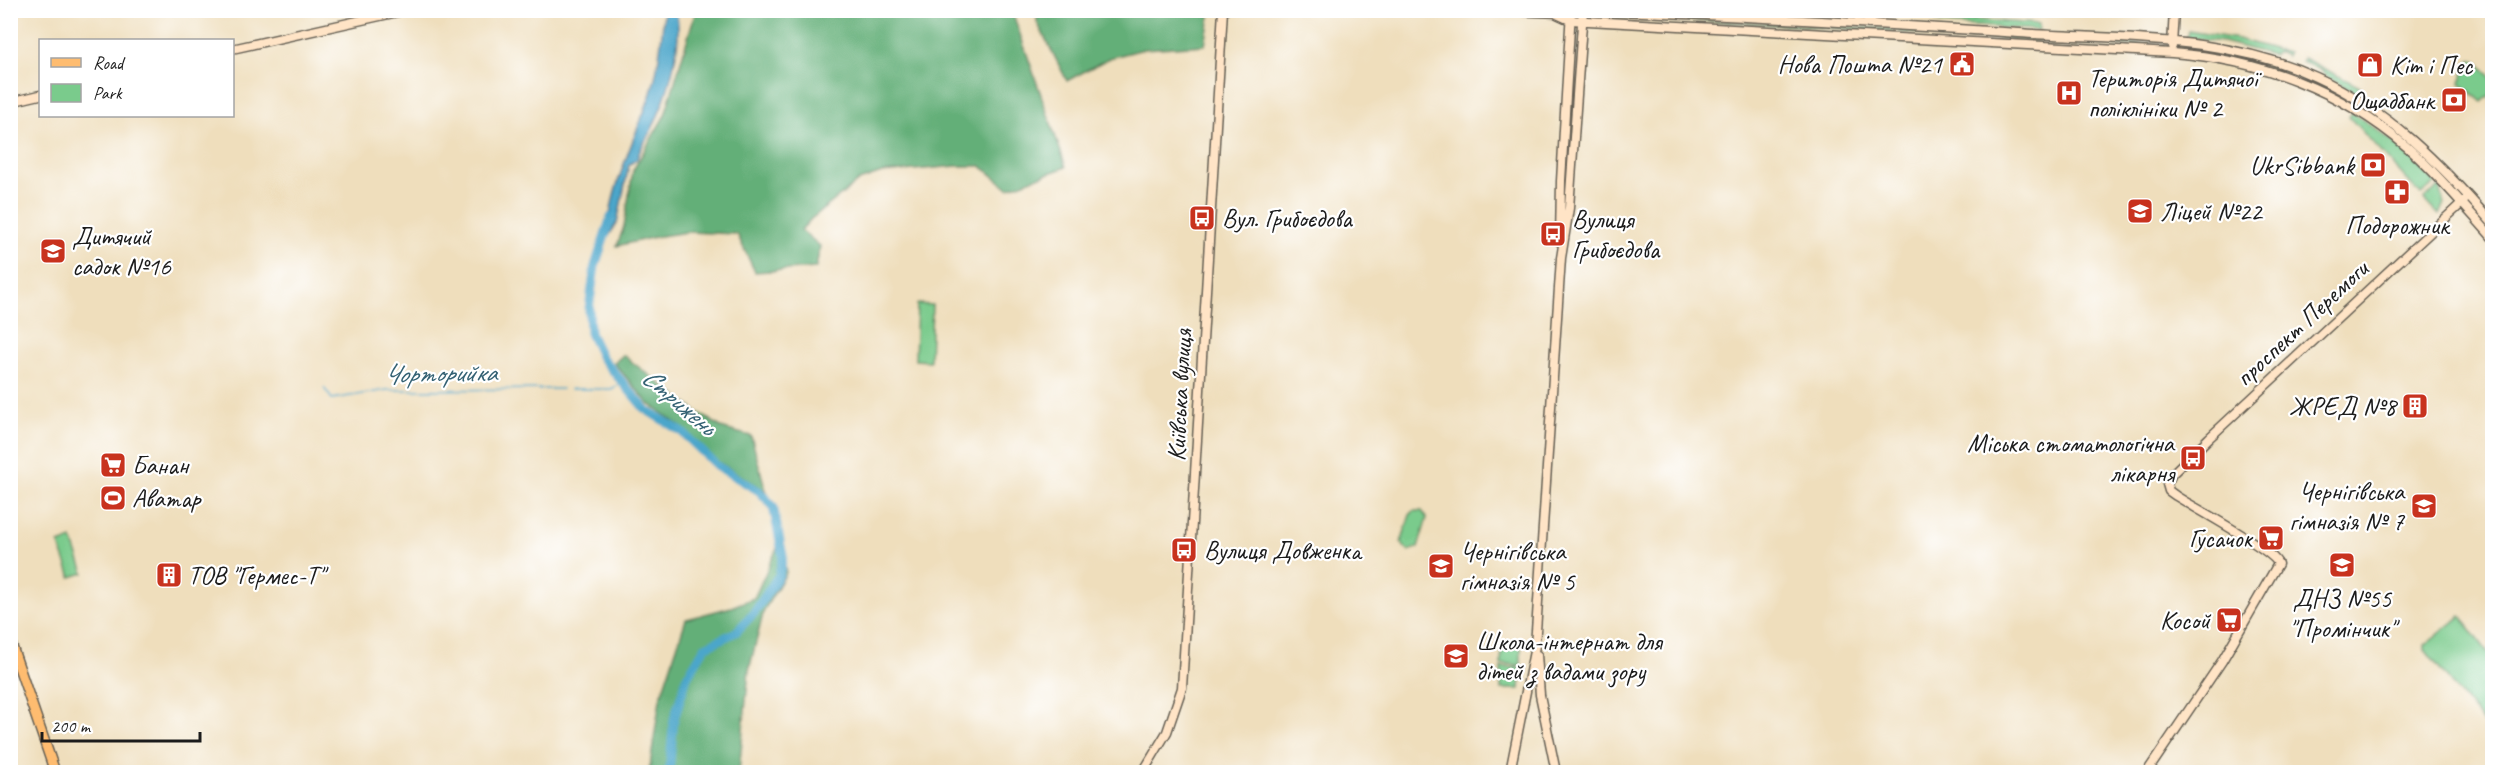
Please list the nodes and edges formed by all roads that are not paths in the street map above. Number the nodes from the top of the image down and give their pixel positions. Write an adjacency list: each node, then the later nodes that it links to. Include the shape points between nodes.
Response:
1 (407, 10): 9 (main road)
2 (1223, 10): 23 (main road, Київська вулиця, via 1182,688 1167,732)
3 (1487, 10): 6 (main road)
4 (1597, 10): 8 (main road)
5 (2174, 10): 8 (main road)
6 (1570, 14): 7 (main road); 13 (main road)
7 (1582, 15): 10 (main road); 13 (main road)
8 (2172, 42): 10 (main road); 14 (main road, via 2249,53 2342,90 2402,131)
9 (234, 49)
10 (2172, 52): 15 (main road, via 2249,64 2333,97 2401,142)
11 (39, 95): 12 (main road)
12 (10, 102)
13 (1565, 192): 19 (main road)
14 (2469, 196): 15 (main road, проспект Перемоги); 16 (main road)
15 (2462, 203): 17 (main road); 26 (main road, проспект Перемоги, via 2172,474 2167,484 2169,491 2256,544 2278,564 2222,661)
16 (2493, 223)
17 (2493, 237)
18 (10, 641): 22 (main road)
19 (1535, 646): 20 (main road); 21 (main road)
20 (1526, 695): 21 (main road); 24 (main road)
21 (1540, 695): 25 (main road)
22 (55, 772)
23 (1143, 772)
24 (1510, 772)
25 (1556, 772)
26 (2147, 772)

